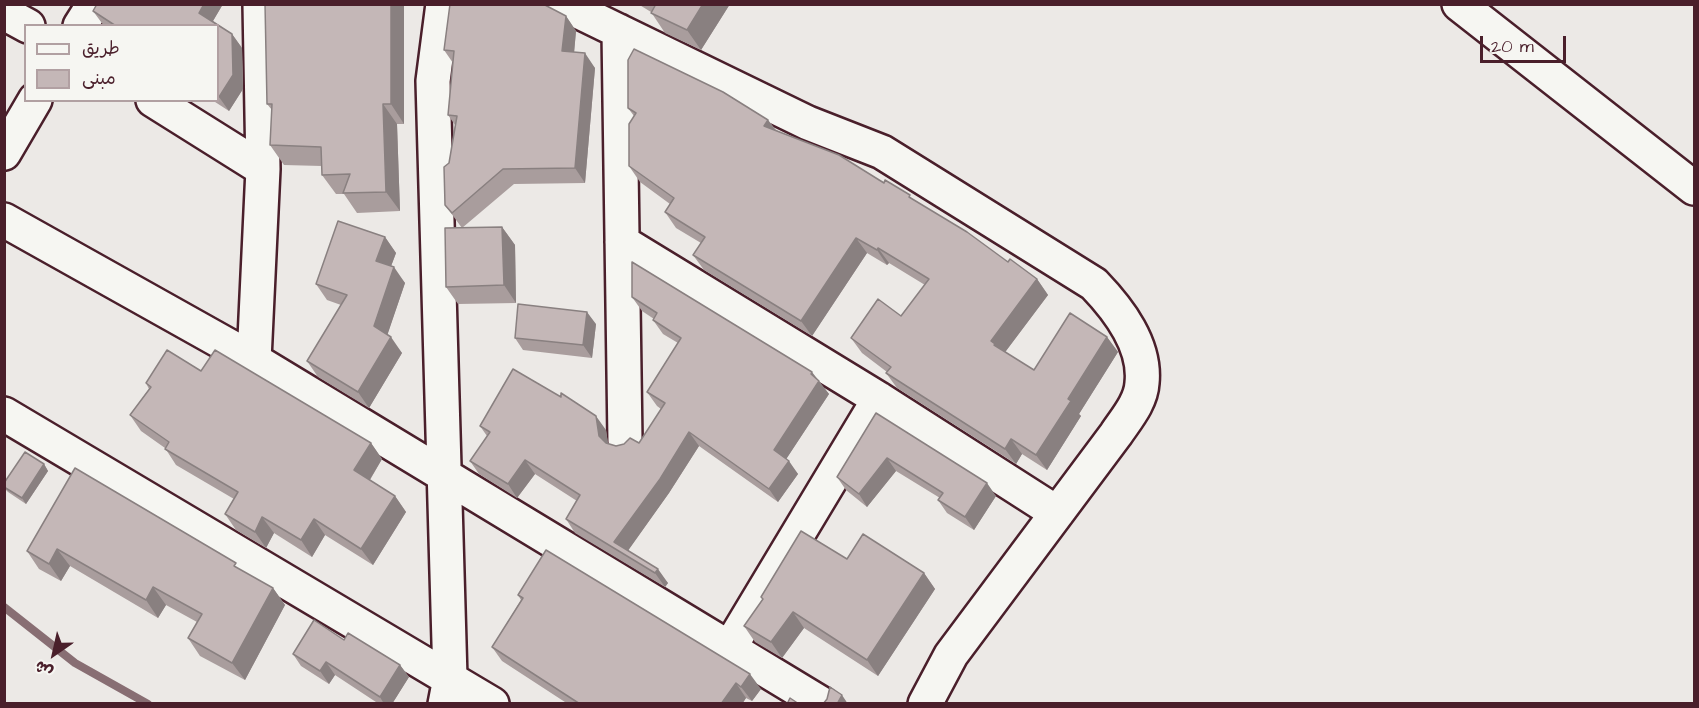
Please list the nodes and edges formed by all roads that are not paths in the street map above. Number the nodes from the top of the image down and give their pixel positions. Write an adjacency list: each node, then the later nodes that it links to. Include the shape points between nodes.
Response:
1 (94, 4): 8 (street)
2 (260, 4): 13 (street)
3 (443, 4): 21 (street, via 433,81)
4 (563, 4): 9 (street)
5 (1458, 4): 14 (street)
6 (4, 13): 7 (street)
7 (24, 24)
8 (81, 24)
9 (619, 32): 16 (street); 22 (street, via 808,123 882,152 1094,284 1112,302 1132,334 1142,384 1136,404)
10 (34, 102): 12 (street)
11 (156, 102): 13 (street)
12 (4, 153)
13 (263, 169): 17 (street)
14 (1695, 188)
15 (4, 220): 17 (street)
16 (622, 242): 18 (street); 20 (street)
17 (254, 360): 21 (street)
18 (879, 399): 22 (street); 23 (street)
19 (4, 414): 24 (street)
20 (625, 441)
21 (444, 474): 23 (street); 24 (street)
22 (1057, 513): 27 (street, via 951,656)
23 (730, 647): 26 (street)
24 (447, 691): 25 (street)
25 (492, 704)
26 (822, 704)
27 (925, 704)

